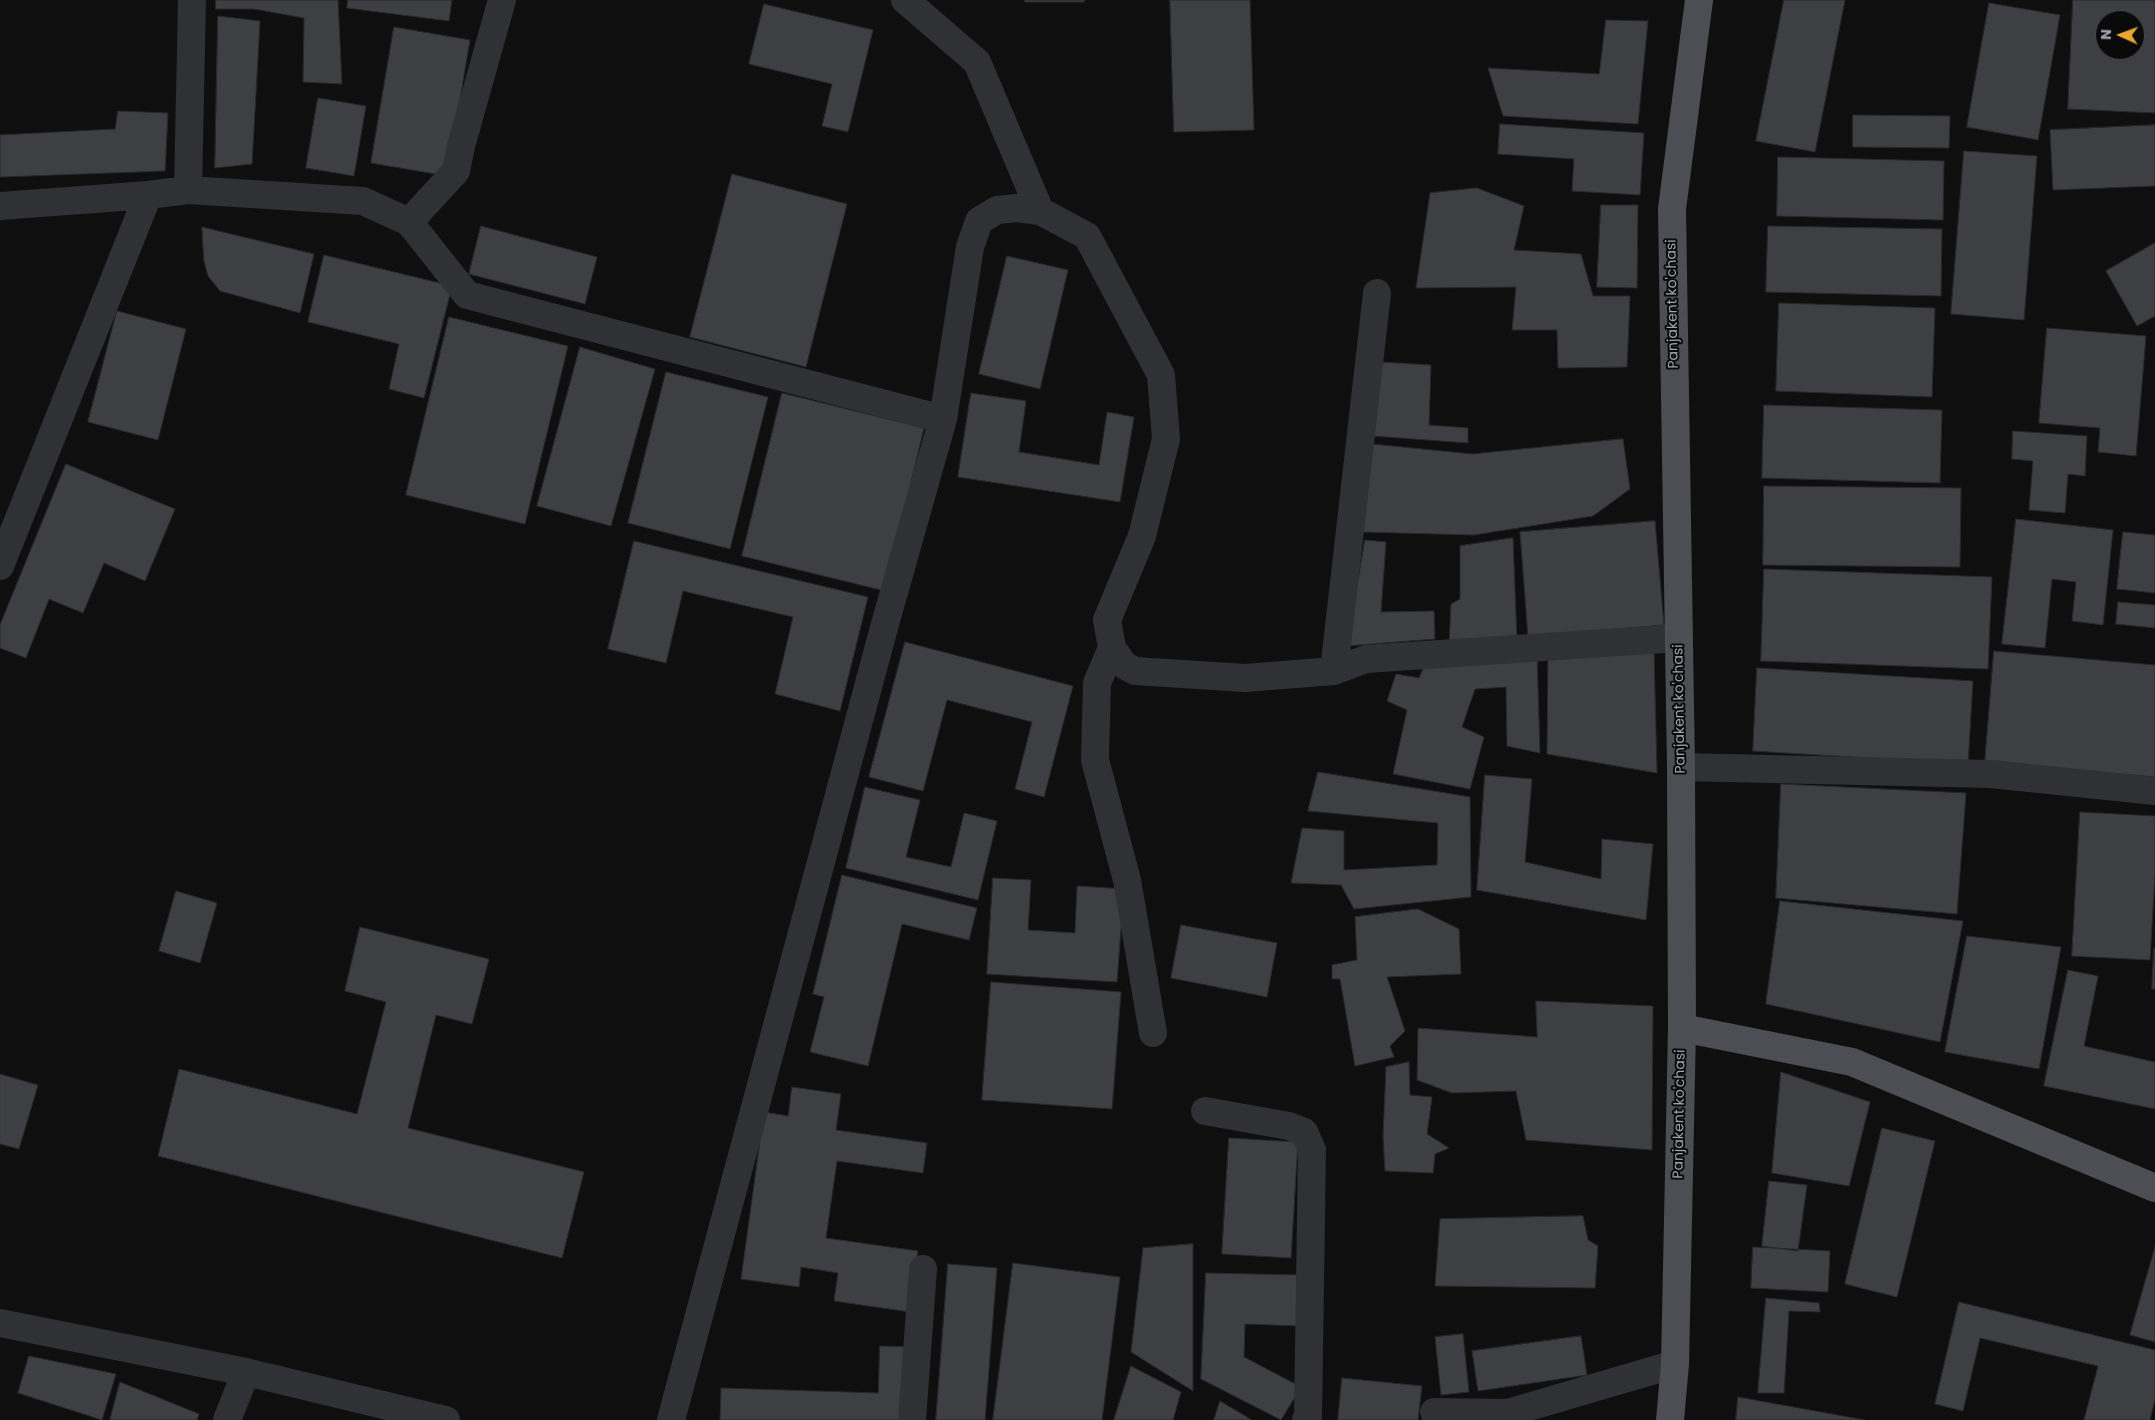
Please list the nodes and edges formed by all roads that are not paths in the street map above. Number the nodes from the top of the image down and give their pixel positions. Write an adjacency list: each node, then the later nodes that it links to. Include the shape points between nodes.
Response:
1 (192, 0): 5 (street)
2 (502, 0): 9 (street, via 456,171)
3 (905, 0): 8 (street, via 978,62)
4 (1699, 0): 13 (main road, Panjakent ko'chasi, via 1672,209)
5 (188, 190): 6 (street); 9 (street, via 364,201)
6 (148, 195): 7 (street); 12 (street)
7 (0, 206)
8 (1040, 211): 11 (street, via 998,210 979,221 970,247); 14 (street, via 1087,236 1161,375 1166,439 1142,536 1107,620)
9 (409, 222): 11 (street, via 467,295)
10 (1377, 293): 15 (street)
11 (943, 419): 29 (street)
12 (0, 566)
13 (1679, 638): 15 (street, via 1366,659); 16 (main road, Panjakent ko'chasi)
14 (1112, 648): 15 (street, via 1124,665 1135,671 1245,678); 19 (street, via 1097,683 1095,760 1127,880)
15 (1334, 670)
16 (1681, 767): 17 (street, via 1991,774); 18 (main road, Panjakent ko'chasi)
17 (2155, 790)
18 (1682, 1028): 21 (main road, via 1852,1062); 24 (main road, Panjakent ko'chasi)
19 (1153, 1033)
20 (1205, 1111): 31 (street, via 1289,1126 1304,1132 1312,1150)
21 (2155, 1188)
22 (923, 1269): 30 (street)
23 (0, 1323): 25 (street)
24 (1675, 1364): 26 (street, via 1508,1413); 32 (main road, Panjakent ko'chasi)
25 (246, 1372): 27 (street); 28 (street)
26 (1434, 1412)
27 (227, 1420)
28 (446, 1420)
29 (671, 1420)
30 (912, 1420)
31 (1306, 1420)
32 (1670, 1420)

